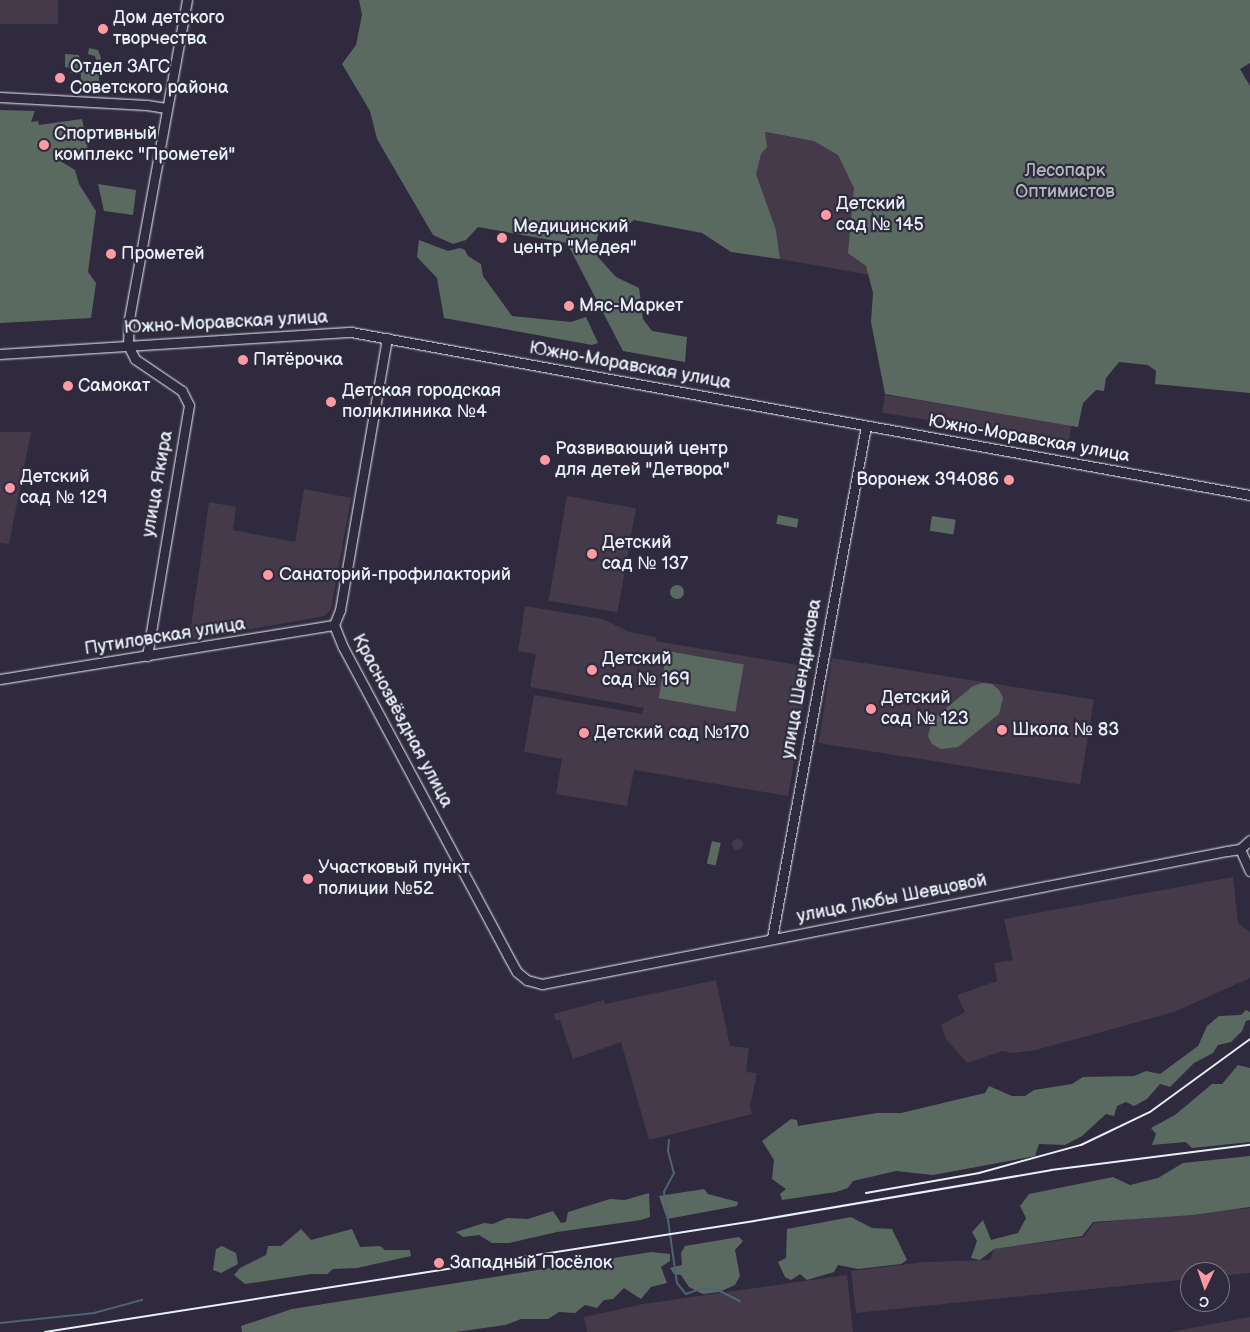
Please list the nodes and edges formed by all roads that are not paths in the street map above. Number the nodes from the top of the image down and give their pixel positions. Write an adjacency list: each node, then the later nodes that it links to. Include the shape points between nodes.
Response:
1 (187, 0): 3 (street)
2 (0, 98): 3 (street, via 147,104)
3 (166, 108): 5 (street, via 132,300)
4 (386, 338): 5 (street, Южно-Моравская улица, via 343,332); 7 (street, Южно-Моравская улица); 9 (street, Краснозвёздная улица, via 340,610)
5 (128, 345): 6 (street, Южно-Моравская улица); 10 (street, улица Якира, via 134,359 182,392 189,405 155,595)
6 (0, 354)
7 (866, 426): 8 (street, Южно-Моравская улица); 15 (street, улица Шендрикова)
8 (1250, 495)
9 (334, 625): 10 (street, Путиловская улица); 16 (street, Краснозвёздная улица, via 508,956)
10 (148, 656): 11 (street, Путиловская улица)
11 (0, 679)
12 (1250, 840): 13 (street)
13 (1240, 849): 14 (street); 15 (street, улица Любы Шевцовой)
14 (1250, 871)
15 (772, 938): 16 (street, улица Любы Шевцовой, via 542,984)
16 (527, 980)

